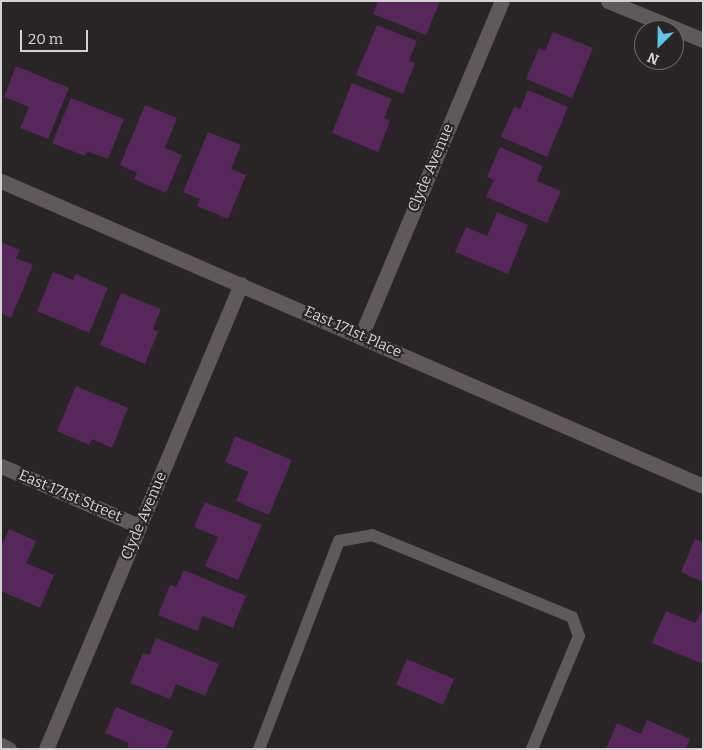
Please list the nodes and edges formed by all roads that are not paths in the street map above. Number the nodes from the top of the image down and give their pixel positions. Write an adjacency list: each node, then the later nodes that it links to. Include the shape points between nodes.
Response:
1 (502, 1): 6 (street, Clyde Avenue)
2 (608, 1): 3 (street)
3 (703, 40)
4 (1, 181): 5 (street, East 171st Place)
5 (241, 284): 6 (street, East 171st Place); 9 (street, Clyde Avenue)
6 (361, 336): 8 (street, East 171st Place)
7 (1, 466): 9 (street, East 171st Street)
8 (703, 486)
9 (140, 526): 12 (street, Clyde Avenue)
10 (1, 745): 11 (street)
11 (9, 749)
12 (46, 749)
13 (259, 749): 14 (lane, via 339,541 372,535 572,616 579,636)
14 (532, 749)

